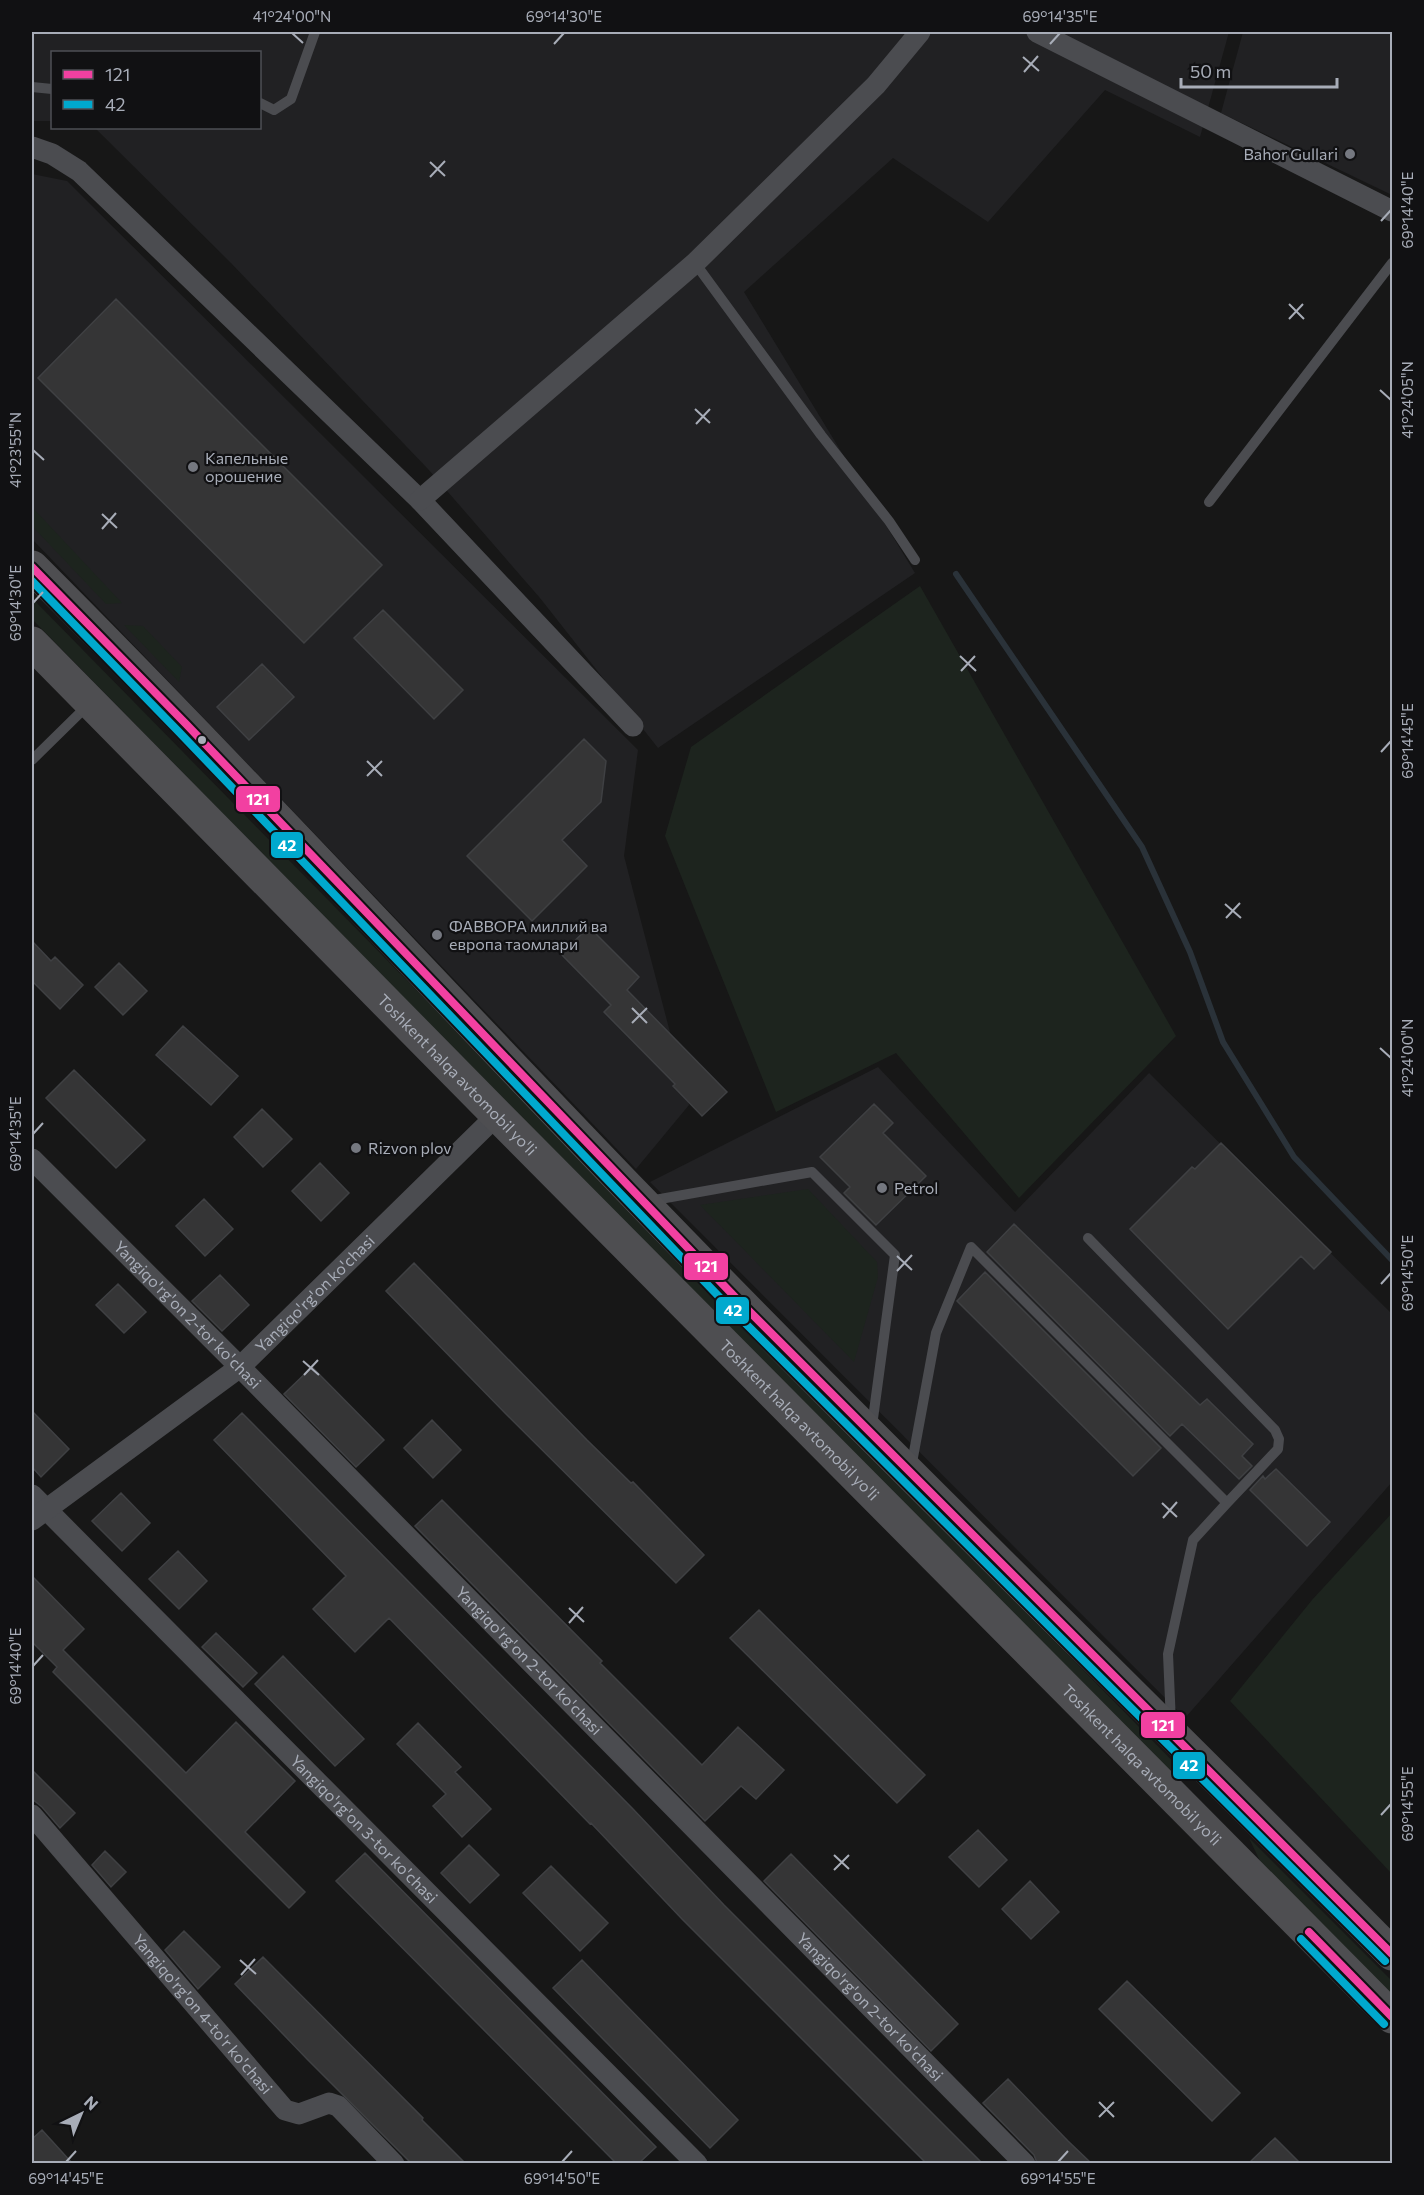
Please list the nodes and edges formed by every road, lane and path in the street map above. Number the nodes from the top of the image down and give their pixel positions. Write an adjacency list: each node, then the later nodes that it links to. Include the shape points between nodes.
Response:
1 (315, 32): 6 (lane, via 291,99 274,110)
2 (921, 32): 10 (street, via 876,85)
3 (1037, 32): 8 (street)
4 (32, 87): 5 (lane)
5 (51, 88)
6 (261, 104)
7 (32, 147): 11 (street, via 79,171)
8 (1392, 211)
9 (1392, 263): 12 (lane)
10 (695, 264): 11 (street); 13 (lane)
11 (420, 500): 17 (street)
12 (1209, 502)
13 (915, 560)
14 (32, 567): 21 (highway)
15 (32, 643): 16 (highway, Toshkent halqa avtomobil yo'li)
16 (91, 703): 18 (lane); 19 (highway, Toshkent halqa avtomobil yo'li)
17 (633, 726)
18 (32, 760)
19 (497, 1115): 23 (street, Yangiqo'rg'on ko'chasi); 31 (highway, Toshkent halqa avtomobil yo'li)
20 (32, 1159): 23 (street, Yangiqo'rg'on 2-tor ko'chasi)
21 (642, 1203): 24 (highway); 24 (lane, via 812,1172 895,1255)
22 (1088, 1238): 26 (lane, via 1275,1430 1278,1449)
23 (240, 1367): 27 (street, Yangiqo'rg'on ko'chasi); 36 (street, Yangiqo'rg'on 2-tor ko'chasi)
24 (871, 1435): 25 (highway)
25 (910, 1475): 26 (lane, via 936,1333 971,1247); 28 (highway)
26 (1227, 1503): 28 (lane, via 1193,1540 1168,1654)
27 (36, 1508): 35 (street, Yangiqo'rg'on 3-tor ko'chasi)
28 (1171, 1732): 29 (highway)
29 (1241, 1801): 31 (highway); 32 (highway)
30 (32, 1815): 34 (street, Yangiqo'rg'on 4-to'r ko'chasi, via 285,2109 299,2114 329,2103 338,2106)
31 (1210, 1832): 33 (highway, Toshkent halqa avtomobil yo'li)
32 (1392, 1954)
33 (1392, 2017)
34 (394, 2163)
35 (697, 2163)
36 (1024, 2163)

